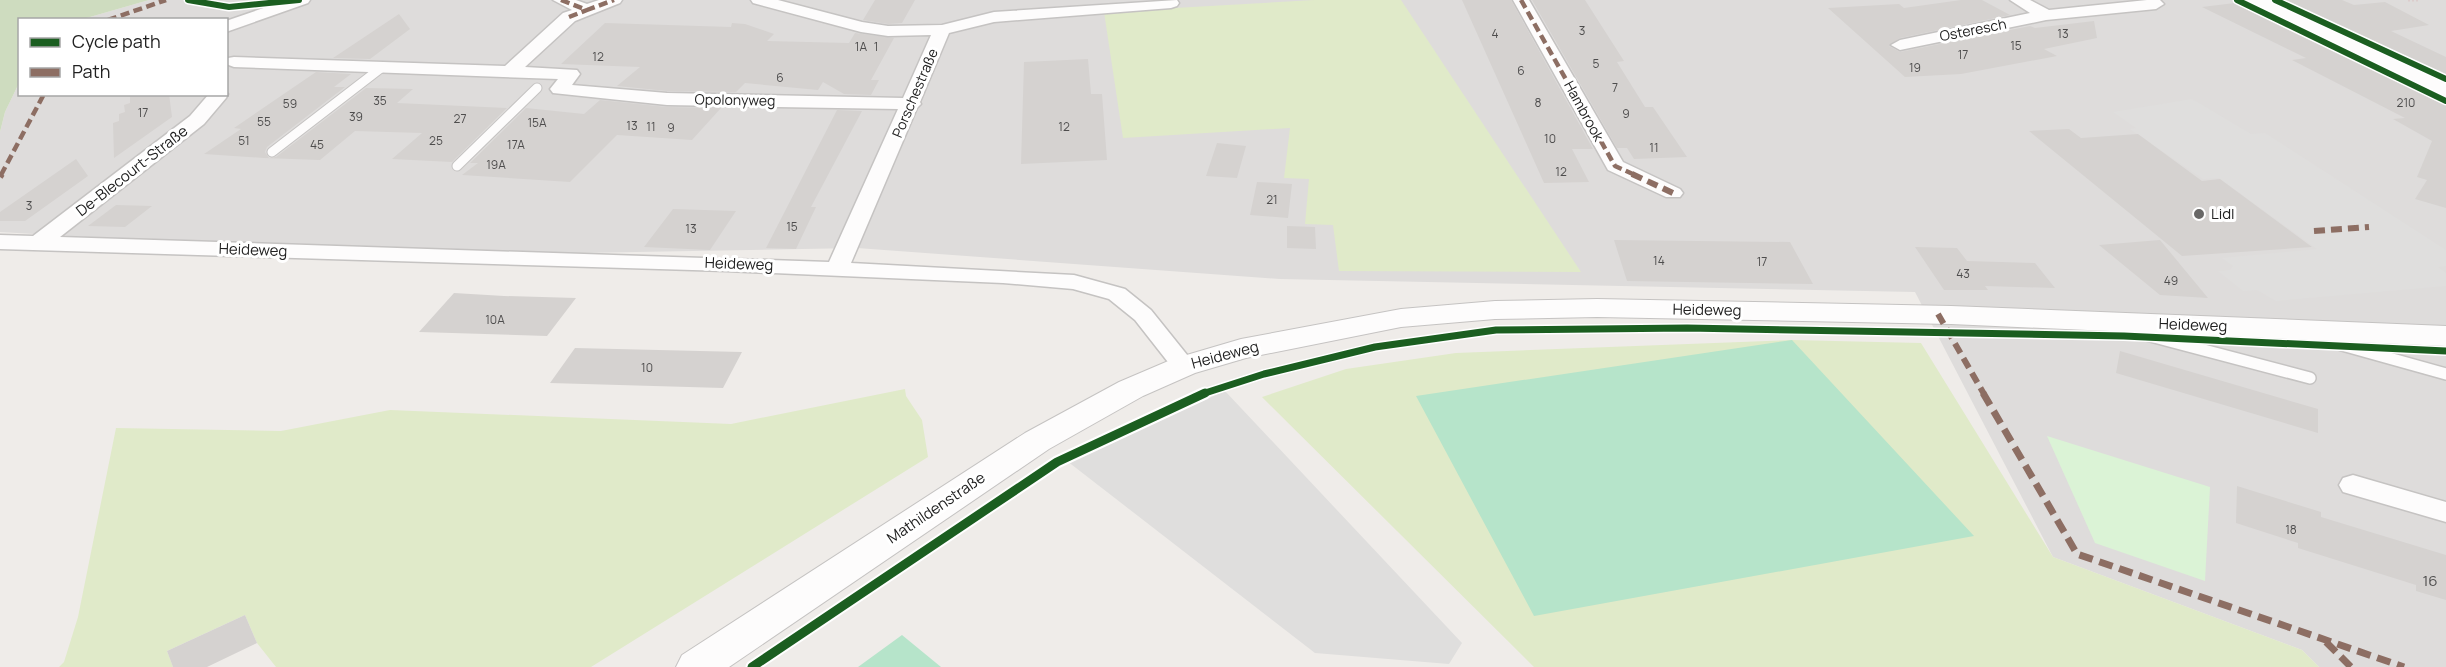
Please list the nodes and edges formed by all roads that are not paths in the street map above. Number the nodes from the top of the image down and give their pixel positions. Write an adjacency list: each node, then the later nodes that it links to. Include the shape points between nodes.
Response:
1 (302, 0): 12 (street)
2 (561, 0): 10 (street)
3 (614, 0): 10 (street)
4 (759, 0): 13 (street, via 861,27)
5 (1521, 0): 27 (street, Hambrook, via 1615,166)
6 (2018, 0): 11 (street, Osteresch)
7 (2256, 0): 22 (street)
8 (1171, 3): 13 (street, Porschestraße, via 993,17)
9 (2156, 4): 11 (street, Osteresch)
10 (587, 10): 18 (street, via 569,17)
11 (2046, 15): 14 (street, Osteresch)
12 (228, 26)
13 (942, 30): 24 (street, Porschestraße)
14 (1900, 45)
15 (230, 62): 16 (street); 19 (street, via 233,71)
16 (381, 68): 17 (street); 25 (lane)
17 (486, 72): 18 (street); 20 (street, Opolonyweg, via 471,86)
18 (508, 73): 21 (street, via 572,74)
19 (228, 79)
20 (537, 88): 21 (street, Opolonyweg); 26 (lane)
21 (559, 89): 24 (street, Opolonyweg, via 667,99)
22 (2446, 90)
23 (217, 96): 29 (street, De-Blecourt-Straße, via 197,120)
24 (912, 104): 30 (street, Porschestraße)
25 (272, 152)
26 (457, 166)
27 (1673, 193)
28 (0, 242): 29 (street, Heideweg)
29 (40, 242): 30 (street, Heideweg)
30 (837, 268): 34 (street, Heideweg, via 1074,282 1117,294 1143,315)
31 (2091, 320): 32 (street, Heideweg); 34 (street, Heideweg, via 1609,308 1495,310 1401,318 1323,332); 36 (lane)
32 (2446, 336)
33 (2342, 345): 35 (lane)
34 (1184, 366): 39 (street, Mathildenstraße, via 1099,405 1037,441)
35 (2446, 374)
36 (2310, 378)
37 (2353, 485): 38 (street)
38 (2446, 512)
39 (697, 667)

